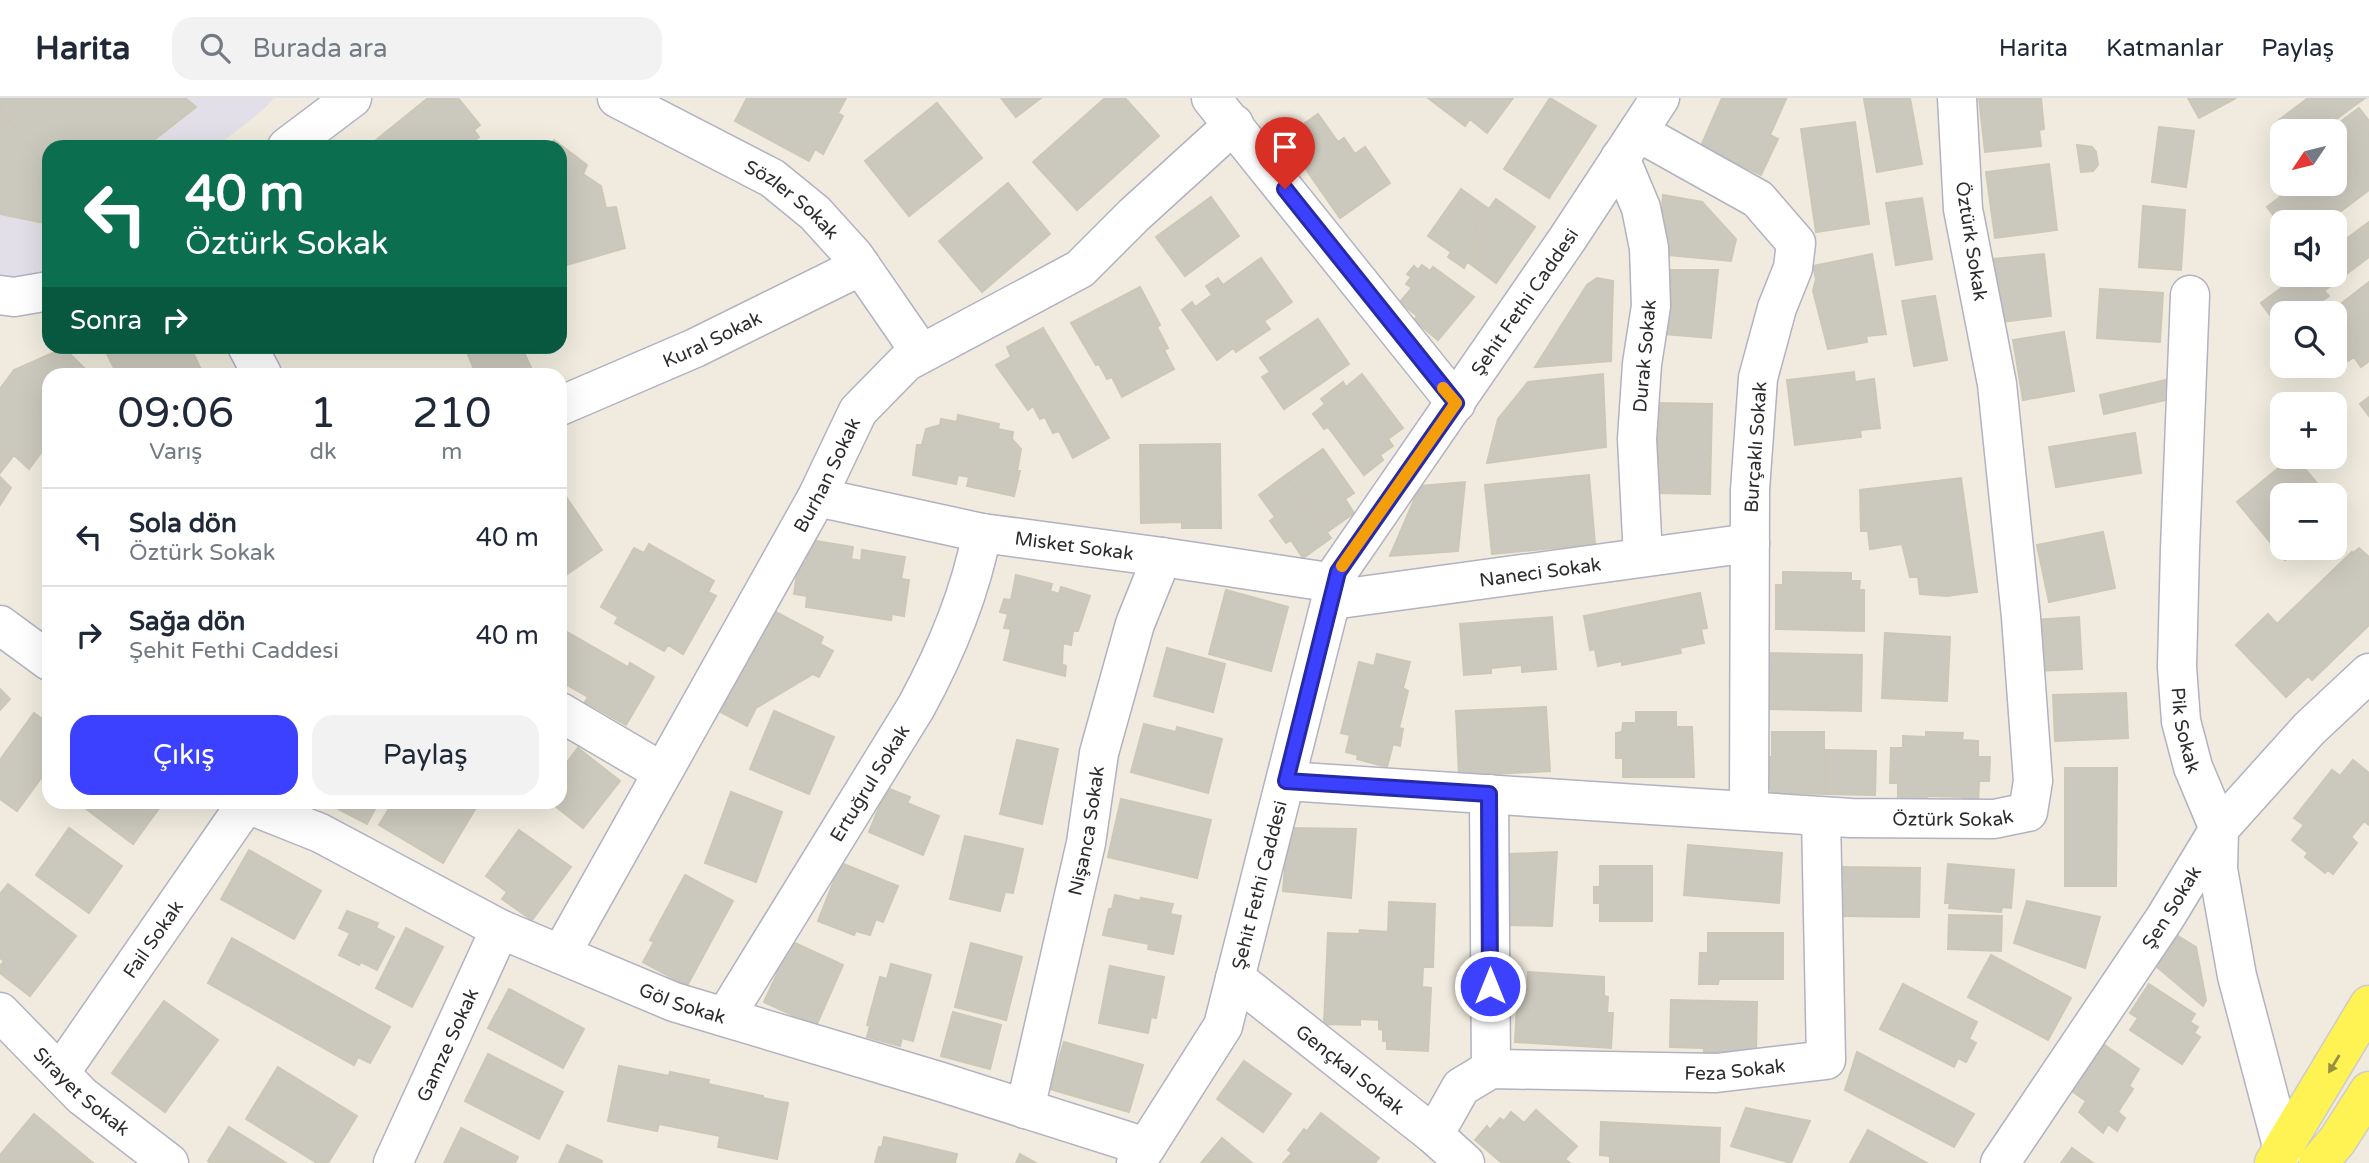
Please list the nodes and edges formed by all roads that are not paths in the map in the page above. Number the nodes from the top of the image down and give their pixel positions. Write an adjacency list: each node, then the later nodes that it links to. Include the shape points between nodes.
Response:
1 (352, 98): 6 (street)
2 (617, 98): 7 (street, Sözler Sokak, via 772,178 815,213)
3 (1957, 98): 30 (street, Öztürk Sokak, via 1963,209 1997,384 2021,617 2033,781 2028,812 1994,819)
4 (1222, 111): 11 (street, Burhan Sokak, via 1134,215 1080,269); 13 (street)
5 (1645, 118): 13 (street, Şehit Fethi Caddesi); 16 (street, Burçaklı Sokak, via 1758,199 1796,243 1793,268 1758,378); 18 (street, Durak Sokak, via 1641,208 1650,248 1651,306 1637,439)
6 (297, 140)
7 (861, 266): 11 (street, Sözler Sokak); 12 (street, Kural Sokak, via 695,348)
8 (42, 292): 9 (street)
9 (0, 295)
10 (2190, 295): 31 (street, Pik Sokak, via 2177,667 2181,720 2193,767)
11 (920, 353): 14 (street, Burhan Sokak, via 858,411)
12 (567, 403)
13 (1456, 403): 19 (street, Şehit Fethi Caddesi, via 1338,572)
14 (817, 496): 15 (street, Misket Sokak); 24 (street, Burhan Sokak)
15 (982, 533): 17 (street, Misket Sokak); 37 (street, Ertuğrul Sokak, via 974,573 922,696)
16 (1750, 543): 18 (street, Naneci Sokak); 29 (street, Burçaklı Sokak)
17 (1162, 557): 19 (street, Misket Sokak); 41 (street, Nişanca Sokak, via 1135,624 1099,753 1086,844)
18 (1643, 557): 19 (street, Naneci Sokak)
19 (1334, 592): 25 (street, Şehit Fethi Caddesi)
20 (0, 625): 21 (street)
21 (42, 657)
22 (2369, 673): 31 (street, Şen Sokak, via 2309,729)
23 (567, 716): 24 (street)
24 (662, 772): 33 (street, Burhan Sokak)
25 (1286, 781): 26 (street, Öztürk Sokak); 34 (street, Şehit Fethi Caddesi)
26 (1489, 794): 29 (street, Öztürk Sokak); 38 (street)
27 (240, 809): 39 (street, Fail Sokak)
28 (259, 809): 32 (street, Göl Sokak, via 320,833)
29 (1749, 811): 30 (street, Öztürk Sokak)
30 (1821, 817): 38 (street, Feza Sokak, via 1826,1060 1716,1073)
31 (2220, 829): 44 (street, Pik Sokak, via 2218,869); 48 (street, Şen Sokak)
32 (500, 929): 33 (street, Göl Sokak); 46 (street, Gamze Sokak)
33 (561, 954): 37 (street, Göl Sokak, via 674,1002)
34 (1235, 978): 42 (street, Gençkal Sokak); 43 (street, Şehit Fethi Caddesi, via 1223,1026)
35 (2369, 1005): 44 (main road, one-way to 44)
36 (0, 1012): 39 (street, Sirayet Sokak)
37 (725, 1017): 41 (street, Göl Sokak)
38 (1491, 1069): 42 (street, via 1461,1087)
39 (60, 1073): 45 (street, Sirayet Sokak, via 82,1096)
40 (2369, 1091): 49 (main road)
41 (1026, 1109): 43 (street, Göl Sokak)
42 (1434, 1135): 47 (street, Gençkal Sokak)
43 (1141, 1155)
44 (2279, 1157)
45 (169, 1163)
46 (393, 1163)
47 (1465, 1163)
48 (2000, 1163)
49 (2318, 1163)

